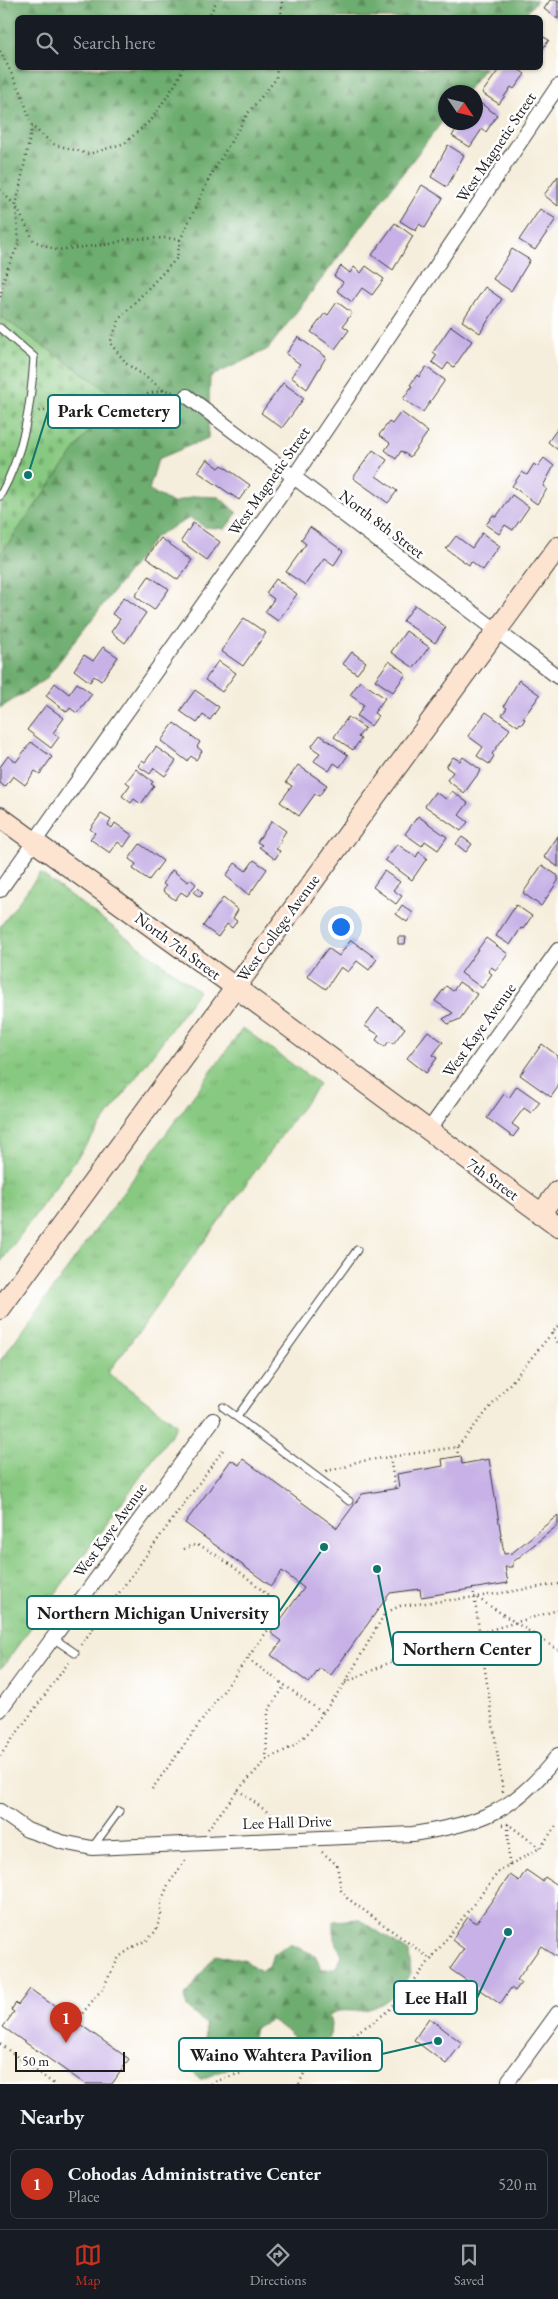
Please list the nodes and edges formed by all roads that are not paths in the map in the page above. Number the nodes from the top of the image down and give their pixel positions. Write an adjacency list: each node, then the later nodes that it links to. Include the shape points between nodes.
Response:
1 (558, 86): 4 (street, West Magnetic Street)
2 (0, 328): 5 (lane, via 34,357 26,430 12,474)
3 (186, 396): 4 (street, North 8th Street)
4 (294, 478): 7 (street, North 8th Street); 10 (street, West Magnetic Street)
5 (0, 496)
6 (558, 547): 7 (street, West College Avenue)
7 (496, 631): 8 (street, North 8th Street); 13 (street, West College Avenue)
8 (558, 677)
9 (0, 817): 10 (street, North 7th Street)
10 (36, 842): 11 (street, West Magnetic Street); 13 (street, North 7th Street)
11 (0, 890)
12 (558, 950): 14 (street, West Kaye Avenue)
13 (235, 987): 14 (street, North 7th Street); 19 (street, West College Avenue)
14 (428, 1131): 16 (street, 7th Street)
15 (558, 1191): 16 (street)
16 (541, 1214): 17 (street, 7th Street)
17 (558, 1226)
18 (357, 1250): 21 (lane)
19 (0, 1309)
20 (222, 1406): 21 (lane)
21 (237, 1417): 23 (lane)
22 (213, 1420): 24 (street, West Kaye Avenue)
23 (349, 1501)
24 (53, 1638): 25 (lane); 26 (street, West Kaye Avenue)
25 (75, 1653)
26 (0, 1710)
27 (558, 1755): 30 (street, Lee Hall Drive, via 546,1772 519,1798 487,1816 456,1827 413,1834)
28 (0, 1811): 30 (street, Lee Hall Drive, via 27,1830)
29 (119, 1811): 30 (lane)
30 (92, 1848)
31 (558, 2013): 32 (street)
32 (509, 2080)

